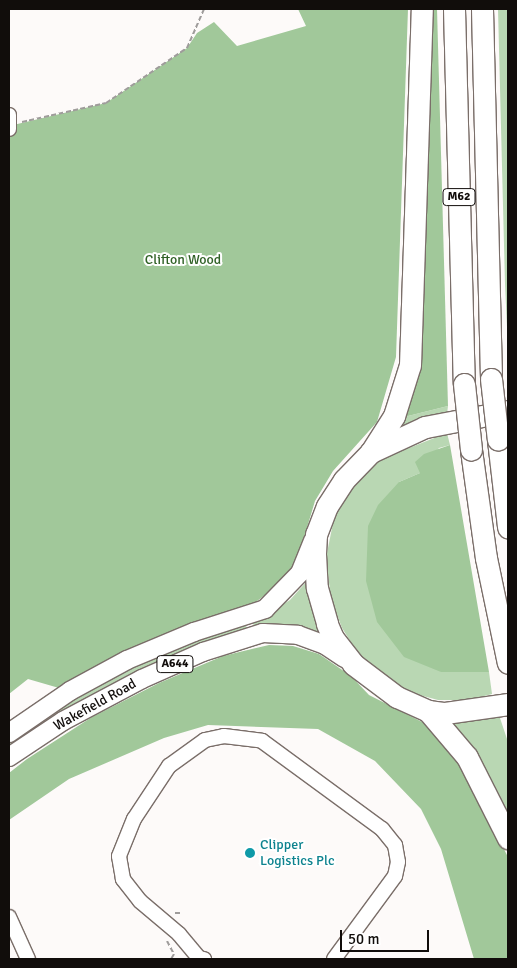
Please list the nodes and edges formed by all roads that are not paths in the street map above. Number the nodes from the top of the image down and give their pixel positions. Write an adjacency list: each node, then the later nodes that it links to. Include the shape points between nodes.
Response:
1 (422, 9): 5 (highway, via 410,364 394,416)
2 (454, 9): 8 (highway, M62, bridge, via 464,384 486,558)
3 (482, 9): 6 (highway, M62, bridge, via 491,379)
4 (508, 411): 5 (highway, A644, via 425,427)
5 (371, 452): 7 (highway, A644, via 344,480 327,506)
6 (508, 527)
7 (316, 534): 9 (highway, A644, via 316,588 333,638); 12 (main road, Wakefield Road / A644, via 300,573 265,609 194,632 127,660 70,691)
8 (508, 663)
9 (353, 664): 11 (highway, A644, via 397,697); 13 (main road, Wakefield Road / A644, via 325,645 298,635 263,633 203,652 142,679 63,722)
10 (508, 704): 11 (highway, A644, via 445,714)
11 (428, 711): 14 (highway, via 467,757)
12 (9, 733)
13 (9, 757)
14 (508, 838)
15 (9, 917): 16 (lane)
16 (28, 959)
17 (201, 959): 18 (lane, via 129,887 119,869 119,856 134,819 169,766 205,740 224,736 249,737 269,746 382,829 395,845 398,862 394,876)
18 (334, 959)

